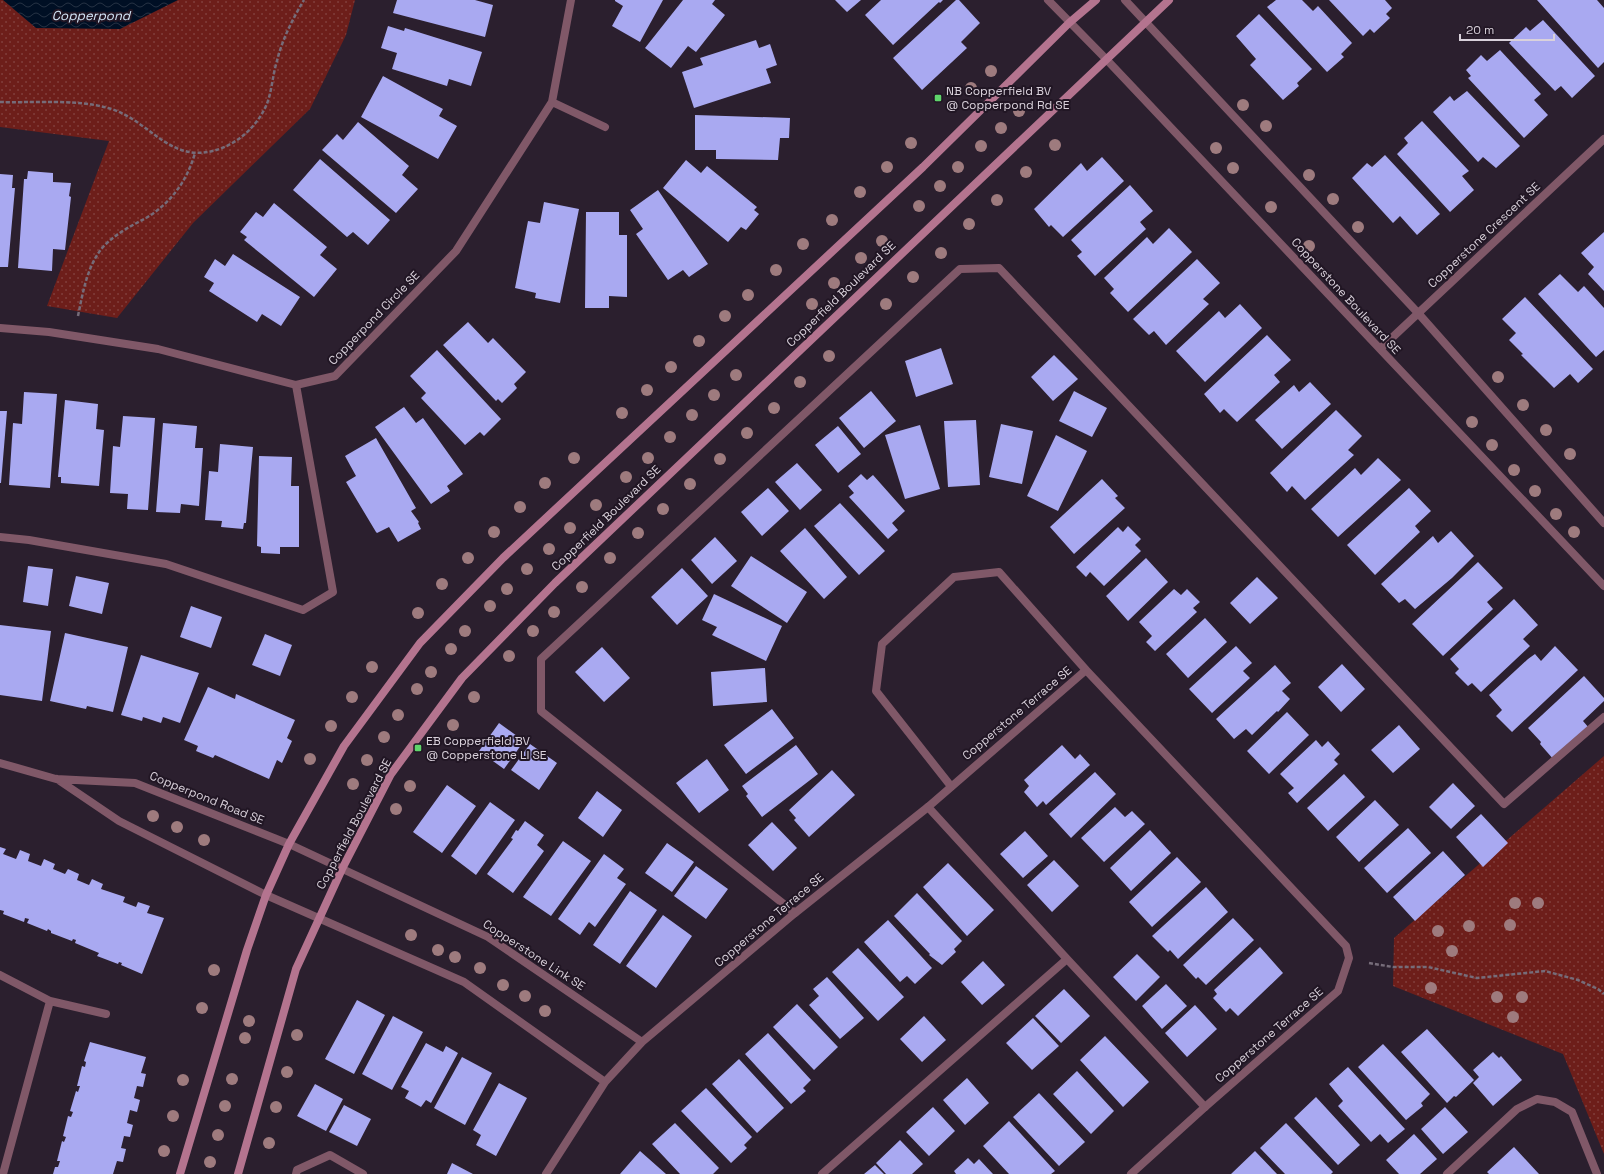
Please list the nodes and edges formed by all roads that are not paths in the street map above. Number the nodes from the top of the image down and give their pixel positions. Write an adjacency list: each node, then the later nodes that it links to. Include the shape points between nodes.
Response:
1 (571, 0): 9 (street, Copperpond Circle SE)
2 (1048, 0): 7 (street, Copperstone Boulevard SE)
3 (1096, 0): 7 (street)
4 (1125, 0): 6 (street)
5 (1169, 0): 6 (street, Copperfield Boulevard SE)
6 (1146, 22): 8 (street, Copperfield Boulevard SE); 12 (street)
7 (1069, 23): 8 (street, Copperstone Boulevard SE); 25 (street, via 924,167 503,558 420,643 344,746)
8 (1106, 59): 14 (street, Copperstone Boulevard SE); 26 (street, Copperfield Boulevard SE, via 560,578 462,678 391,774)
9 (552, 102): 10 (street); 15 (street, Copperpond Circle SE, via 456,251 335,376)
10 (605, 127)
11 (1604, 139): 12 (street, Copperstone Crescent SE)
12 (1418, 313): 14 (street, Copperstone Crescent SE); 16 (street)
13 (0, 328): 15 (street, Copperpond Circle SE, via 74,336 158,350)
14 (1380, 349): 18 (street, Copperstone Boulevard SE)
15 (296, 386): 17 (street, via 333,592 303,610 166,564)
16 (1604, 523)
17 (0, 537)
18 (1604, 586)
19 (1086, 670): 23 (street, Copperstone Terrace SE); 23 (street, via 999,572 954,578 882,644 876,691); 36 (street, Copperstone Terrace SE, via 1346,946 1349,958 1338,991)
20 (1604, 717): 28 (street, via 1504,804 999,268 960,269 541,659 541,711)
21 (0, 763): 22 (street, Copperpond Road SE)
22 (56, 779): 25 (street, Copperpond Road SE, via 135,783); 27 (street, Copperpond Road SE, via 119,821)
23 (950, 786): 24 (street, Copperstone Terrace SE)
24 (928, 807): 28 (street, Copperstone Terrace SE); 30 (street)
25 (289, 844): 26 (street, Copperpond Road SE); 27 (street)
26 (342, 869): 29 (street, Copperfield Boulevard SE); 34 (street, Copperstone Link SE, via 488,936)
27 (266, 895): 29 (street, Copperpond Road SE); 38 (street)
28 (795, 913): 34 (street, Copperstone Terrace SE)
29 (319, 918): 35 (street, via 464,982); 39 (street, Copperfield Boulevard SE, via 296,969)
30 (1067, 959): 36 (street); 43 (street)
31 (0, 975): 32 (street)
32 (50, 1001): 33 (street); 37 (street)
33 (106, 1014)
34 (642, 1042): 35 (street, Copperstone Terrace SE)
35 (605, 1082): 42 (street, Copperstone Terrace SE)
36 (1205, 1107): 44 (street, Copperstone Terrace SE)
37 (3, 1174)
38 (180, 1174)
39 (238, 1174)
40 (296, 1174): 41 (street, via 297,1170 330,1155)
41 (363, 1174)
42 (546, 1174)
43 (822, 1174)
44 (1131, 1174)
45 (1447, 1174): 46 (street, via 1517,1109 1537,1099 1555,1102 1572,1112)
46 (1597, 1174)

